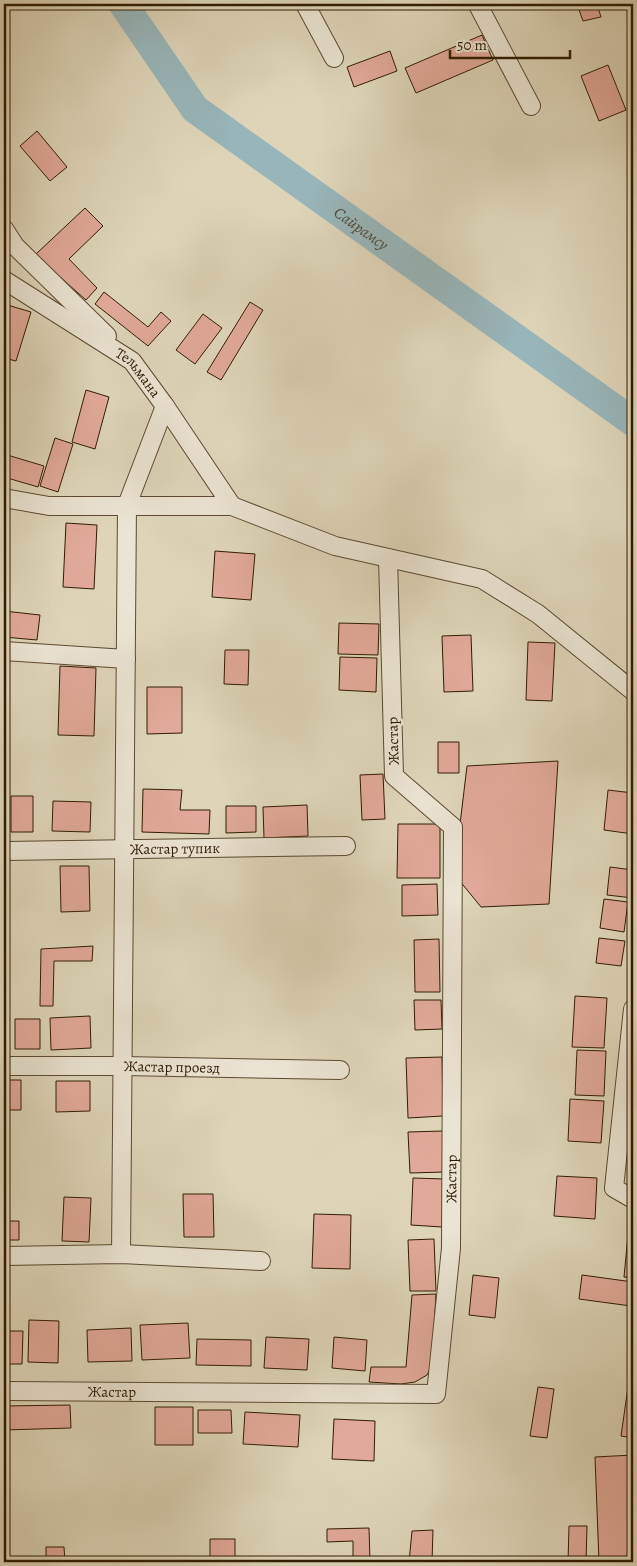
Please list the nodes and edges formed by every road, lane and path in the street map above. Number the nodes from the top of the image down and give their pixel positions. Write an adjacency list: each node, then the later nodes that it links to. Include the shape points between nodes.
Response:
1 (305, 4): 3 (street)
2 (481, 4): 4 (street, via 478,5)
3 (334, 58)
4 (530, 106)
5 (4, 229): 7 (street, via 15,246)
6 (4, 280): 7 (street, Тельмана)
7 (132, 361): 8 (street, Тельмана)
8 (165, 406): 10 (street); 11 (street, Тельмана)
9 (4, 498): 10 (street, via 49,506)
10 (127, 505): 11 (street); 14 (street)
11 (232, 506): 12 (street, via 334,546)
12 (388, 558): 15 (street, via 482,579 538,614); 27 (street, Жастар, via 394,776 453,827 451,1248 436,1394)
13 (4, 651): 14 (street)
14 (126, 659): 17 (street)
15 (633, 691)
16 (346, 846): 17 (street, Жастар тупик)
17 (124, 850): 18 (street, Жастар тупик); 21 (street)
18 (4, 851)
19 (633, 1009): 23 (street, via 614,1188)
20 (4, 1066): 21 (street, Жастар проезд)
21 (122, 1066): 22 (street, Жастар проезд); 24 (street)
22 (340, 1070)
23 (633, 1199)
24 (121, 1254): 25 (street); 26 (street)
25 (4, 1256)
26 (261, 1261)
27 (4, 1391)

